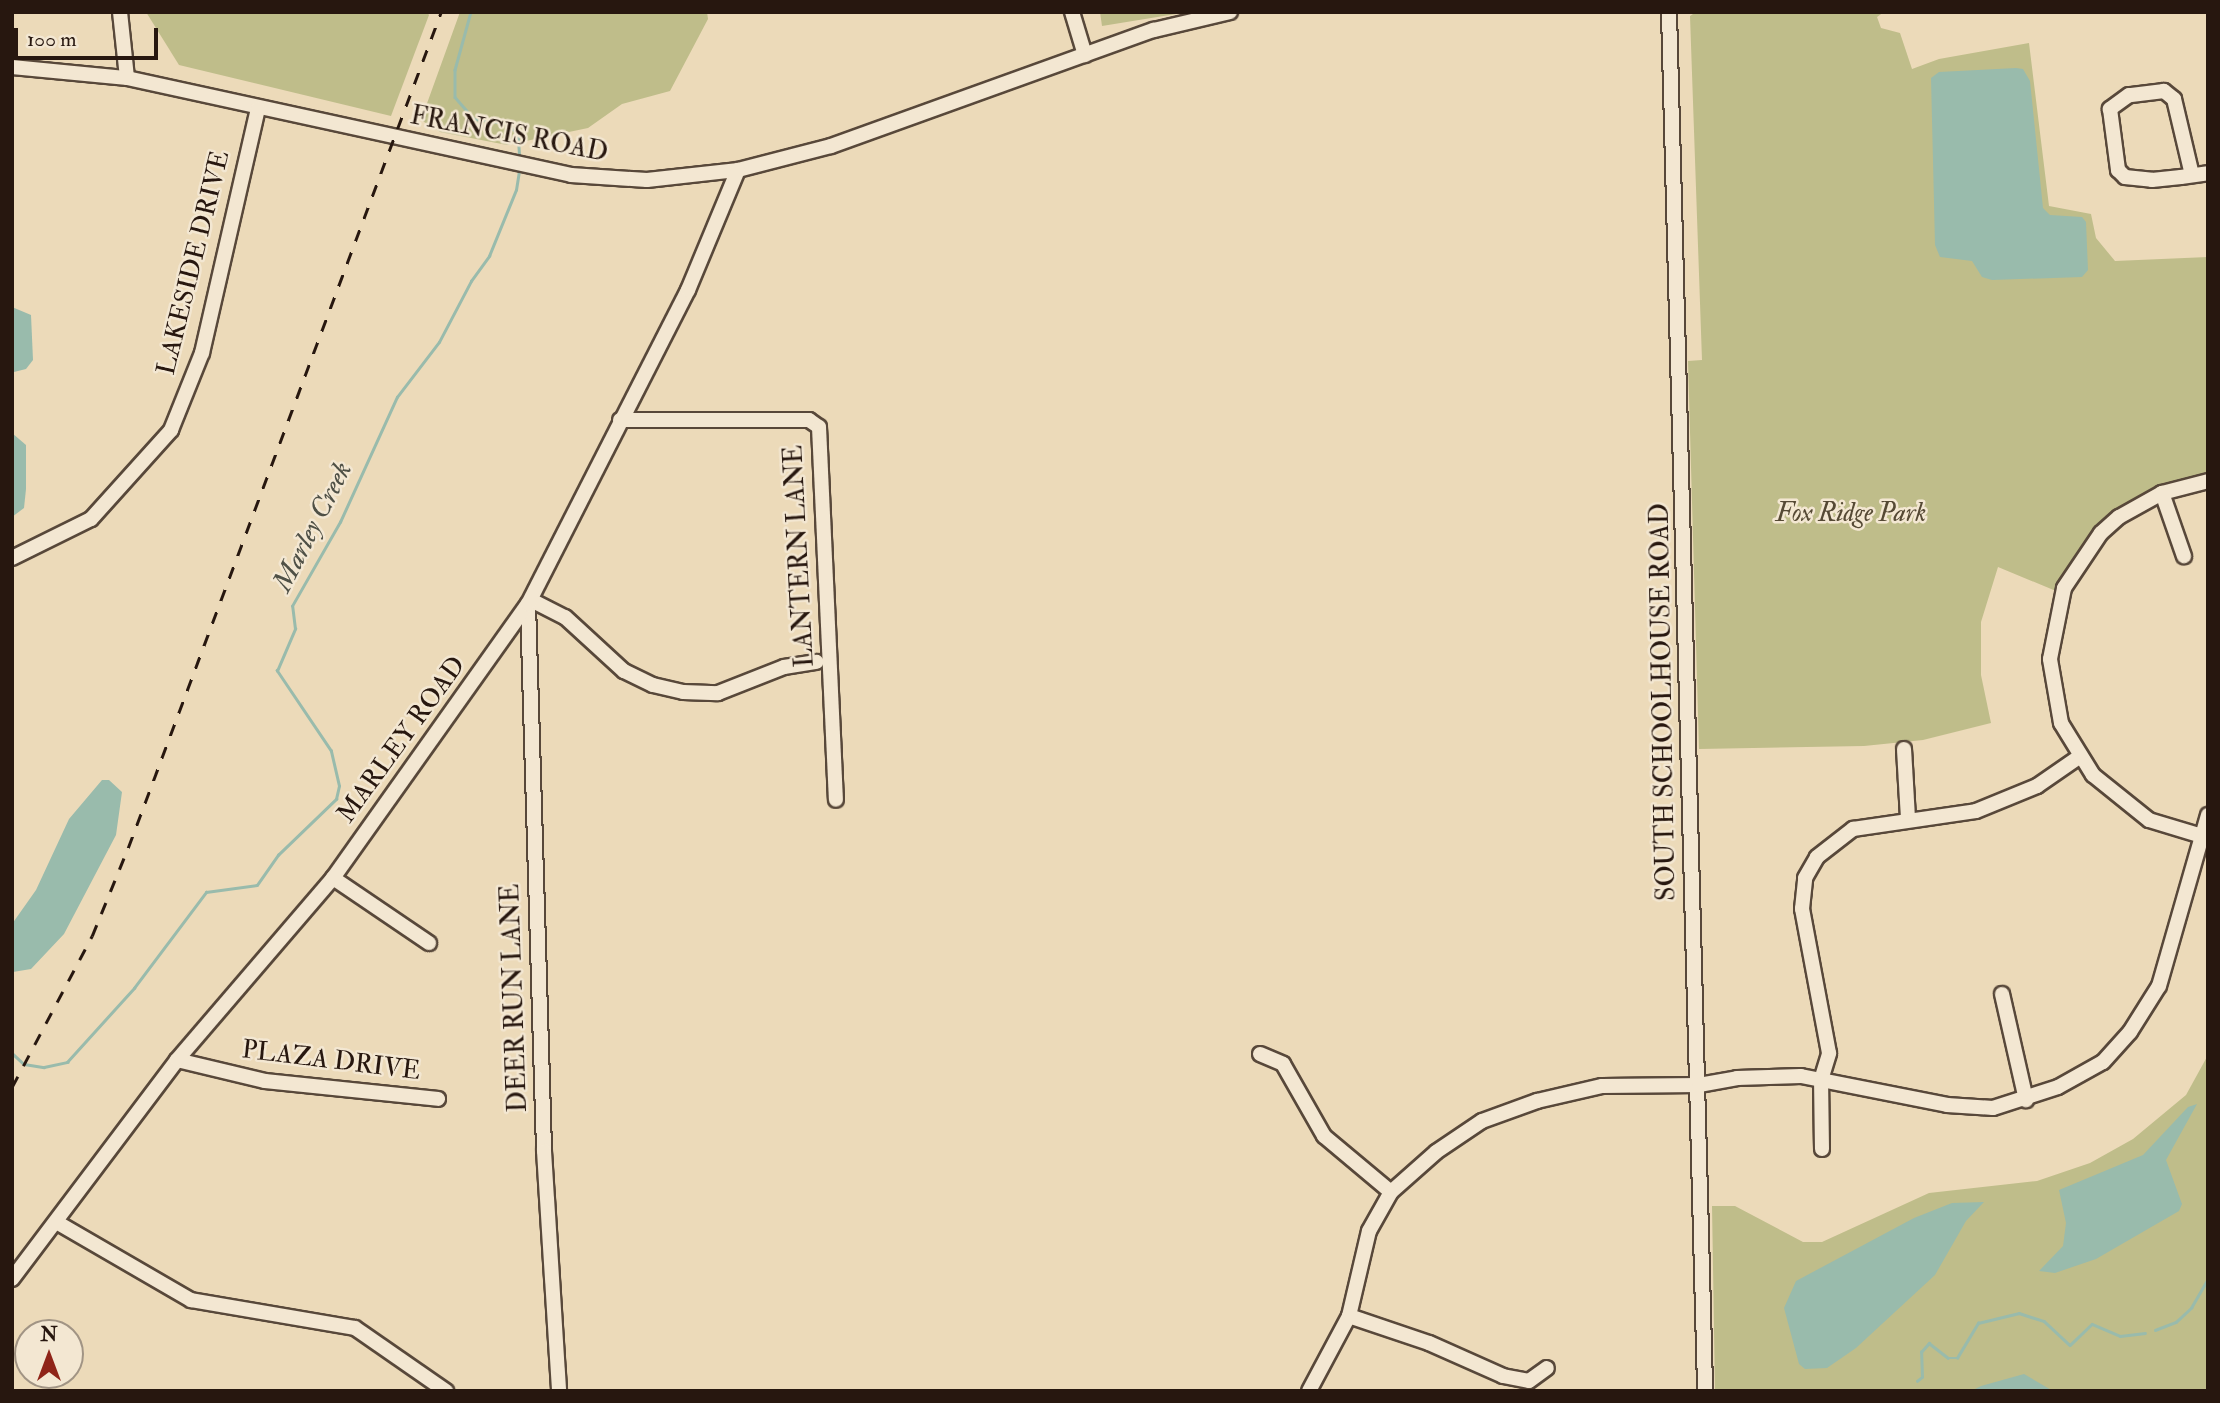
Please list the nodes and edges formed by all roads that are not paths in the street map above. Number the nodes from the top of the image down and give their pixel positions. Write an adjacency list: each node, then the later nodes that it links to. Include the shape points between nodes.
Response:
1 (120, 12): 7 (street)
2 (1072, 12): 5 (street)
3 (1230, 12): 5 (street, FRANCIS ROAD, via 1154,30)
4 (1670, 12): 31 (street, SOUTH SCHOOLHOUSE ROAD)
5 (1085, 55): 9 (street, FRANCIS ROAD, via 831,146)
6 (12, 67): 7 (street, FRANCIS ROAD)
7 (127, 78): 8 (street, FRANCIS ROAD)
8 (258, 108): 9 (street, FRANCIS ROAD, via 546,170 633,180); 16 (street, LAKESIDE DRIVE, via 202,353 171,430 91,519)
9 (738, 170): 12 (street, MARLEY ROAD, via 688,290)
10 (2208, 173): 11 (street)
11 (2192, 175): 11 (street, via 2152,180 2125,177 2118,170 2110,108 2129,95 2164,91 2174,99)
12 (620, 419): 17 (street, MARLEY ROAD); 21 (street, LANTERN LANE, via 808,420 819,426)
13 (2208, 481): 14 (street)
14 (2162, 493): 15 (street); 20 (street, via 2119,517 2101,533 2073,570 2059,603 2051,637 2051,679 2061,723)
15 (2184, 556)
16 (12, 558)
17 (529, 602): 18 (street, via 565,617 624,671 683,692 718,692 784,667); 25 (street, MARLEY ROAD); 41 (street, DEER RUN LANE, via 544,1151)
18 (817, 662)
19 (1904, 749): 23 (street)
20 (2079, 757): 23 (street, via 2037,786 1976,811); 24 (street, via 2128,807 2173,829)
21 (836, 800)
22 (2208, 815): 24 (street)
23 (1908, 818): 30 (street, via 1853,829 1824,849 1805,878 1802,909 1808,960 1829,1053)
24 (2202, 836): 33 (street, via 2159,986 2130,1032 2103,1062)
25 (333, 878): 26 (street); 29 (street, MARLEY ROAD)
26 (429, 943)
27 (2002, 994): 33 (street)
28 (1260, 1054): 35 (street, via 1283,1064 1324,1136)
29 (177, 1060): 32 (street, PLAZA DRIVE, via 265,1081); 36 (street, MARLEY ROAD)
30 (1821, 1080): 31 (street, via 1801,1076 1737,1078); 33 (street, via 1947,1105 1993,1108); 34 (street)
31 (1699, 1085): 35 (street, via 1602,1086 1537,1101 1482,1121 1436,1152); 43 (street, SOUTH SCHOOLHOUSE ROAD)
32 (438, 1099)
33 (2026, 1100)
34 (1822, 1149)
35 (1391, 1192): 38 (street, via 1369,1231)
36 (58, 1223): 37 (street, MARLEY ROAD); 40 (street, via 191,1300 355,1328)
37 (12, 1279)
38 (1349, 1316): 39 (street, via 1429,1343 1503,1376 1529,1381); 42 (street)
39 (1548, 1367)
40 (446, 1391)
41 (559, 1391)
42 (1309, 1391)
43 (1705, 1391)

